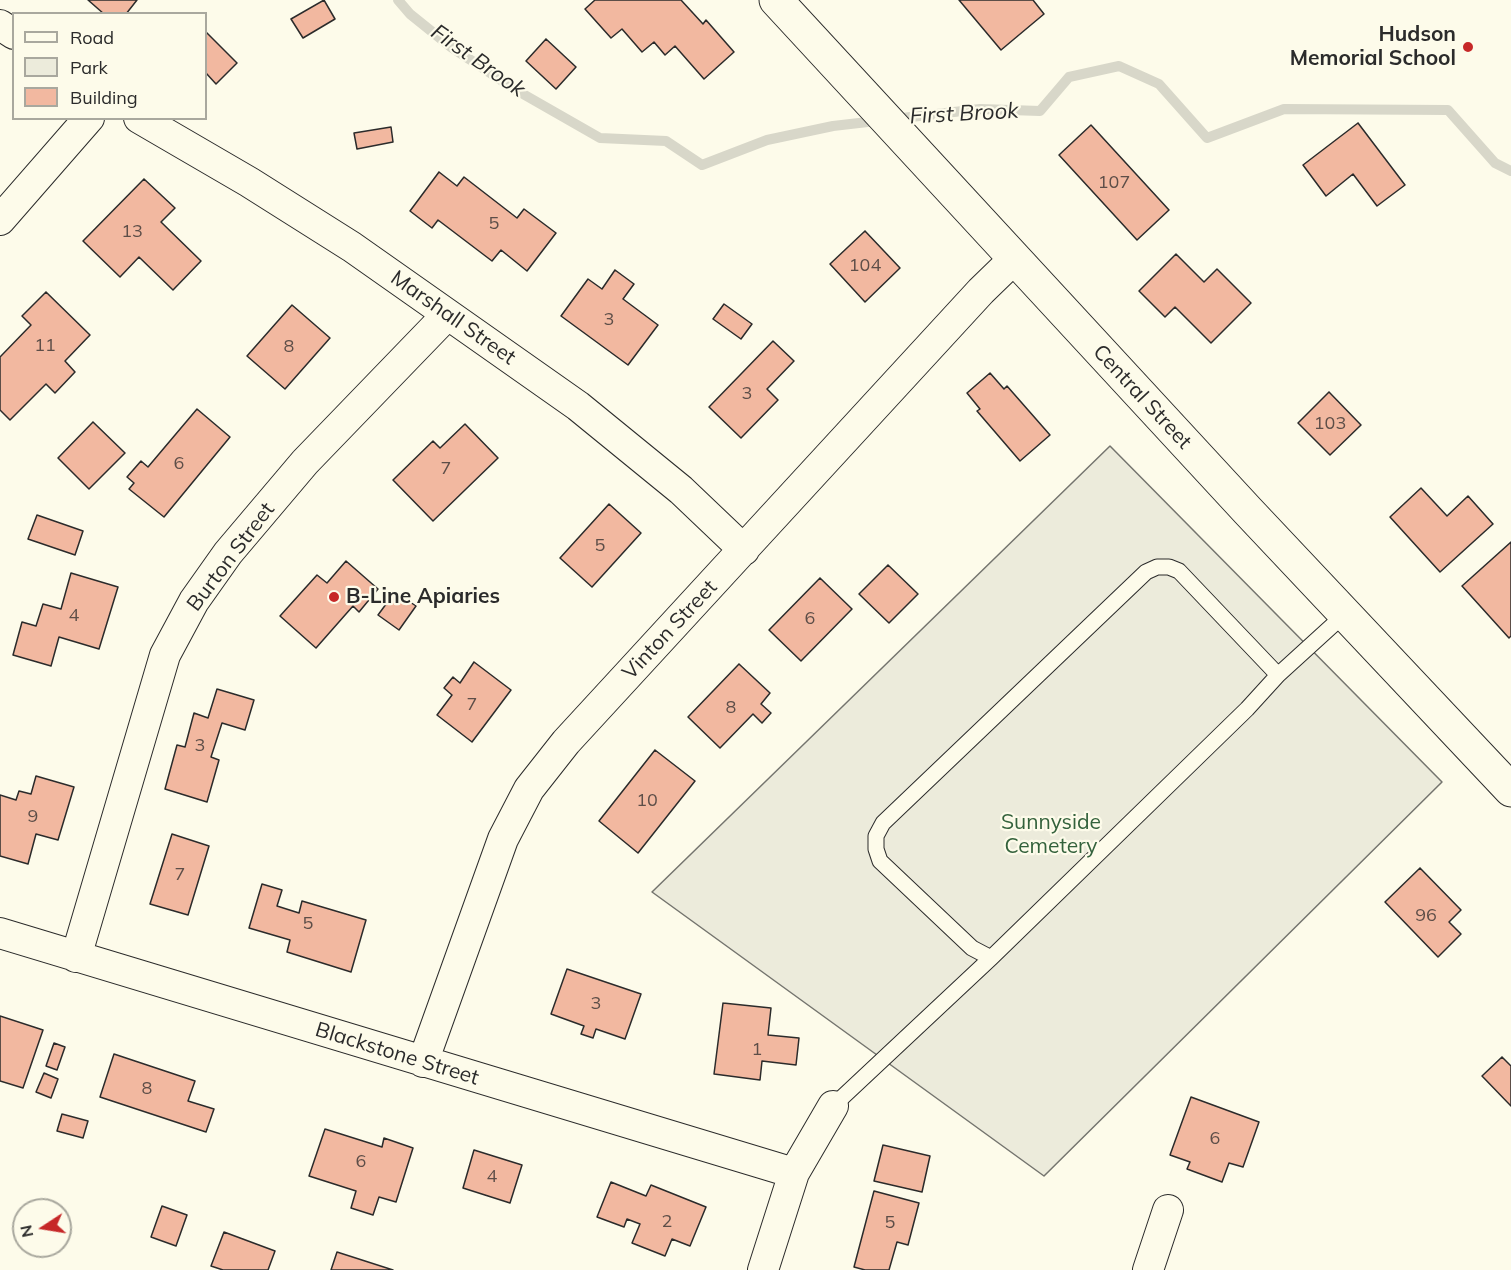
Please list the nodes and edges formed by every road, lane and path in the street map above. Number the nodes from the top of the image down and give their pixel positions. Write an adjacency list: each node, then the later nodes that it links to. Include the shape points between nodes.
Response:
1 (776, 0): 5 (street, Central Street)
2 (87, 120): 4 (street)
3 (142, 120): 6 (street, Marshall Street, via 352,247)
4 (0, 220)
5 (1014, 259): 7 (street, Vinton Street); 8 (street, Central Street)
6 (447, 315): 7 (street, Marshall Street, via 578,406 681,490); 12 (street, Burton Street, via 305,462 228,553 194,601 165,655)
7 (744, 550): 14 (street, Vinton Street, via 566,742 529,789 503,839)
8 (1345, 614): 9 (lane); 10 (street, Central Street)
9 (1278, 675): 13 (lane); 13 (lane, via 1179,571 1157,567 1146,572 883,823 876,836 880,861 972,948)
10 (1511, 790)
11 (0, 933): 12 (street, Blackstone Street)
12 (76, 957): 14 (street, Blackstone Street)
13 (991, 958): 15 (lane)
14 (423, 1062): 16 (street, Blackstone Street)
15 (833, 1106): 16 (street)
16 (794, 1173): 18 (street)
17 (1168, 1210): 19 (street)
18 (763, 1270)
19 (1148, 1270)

